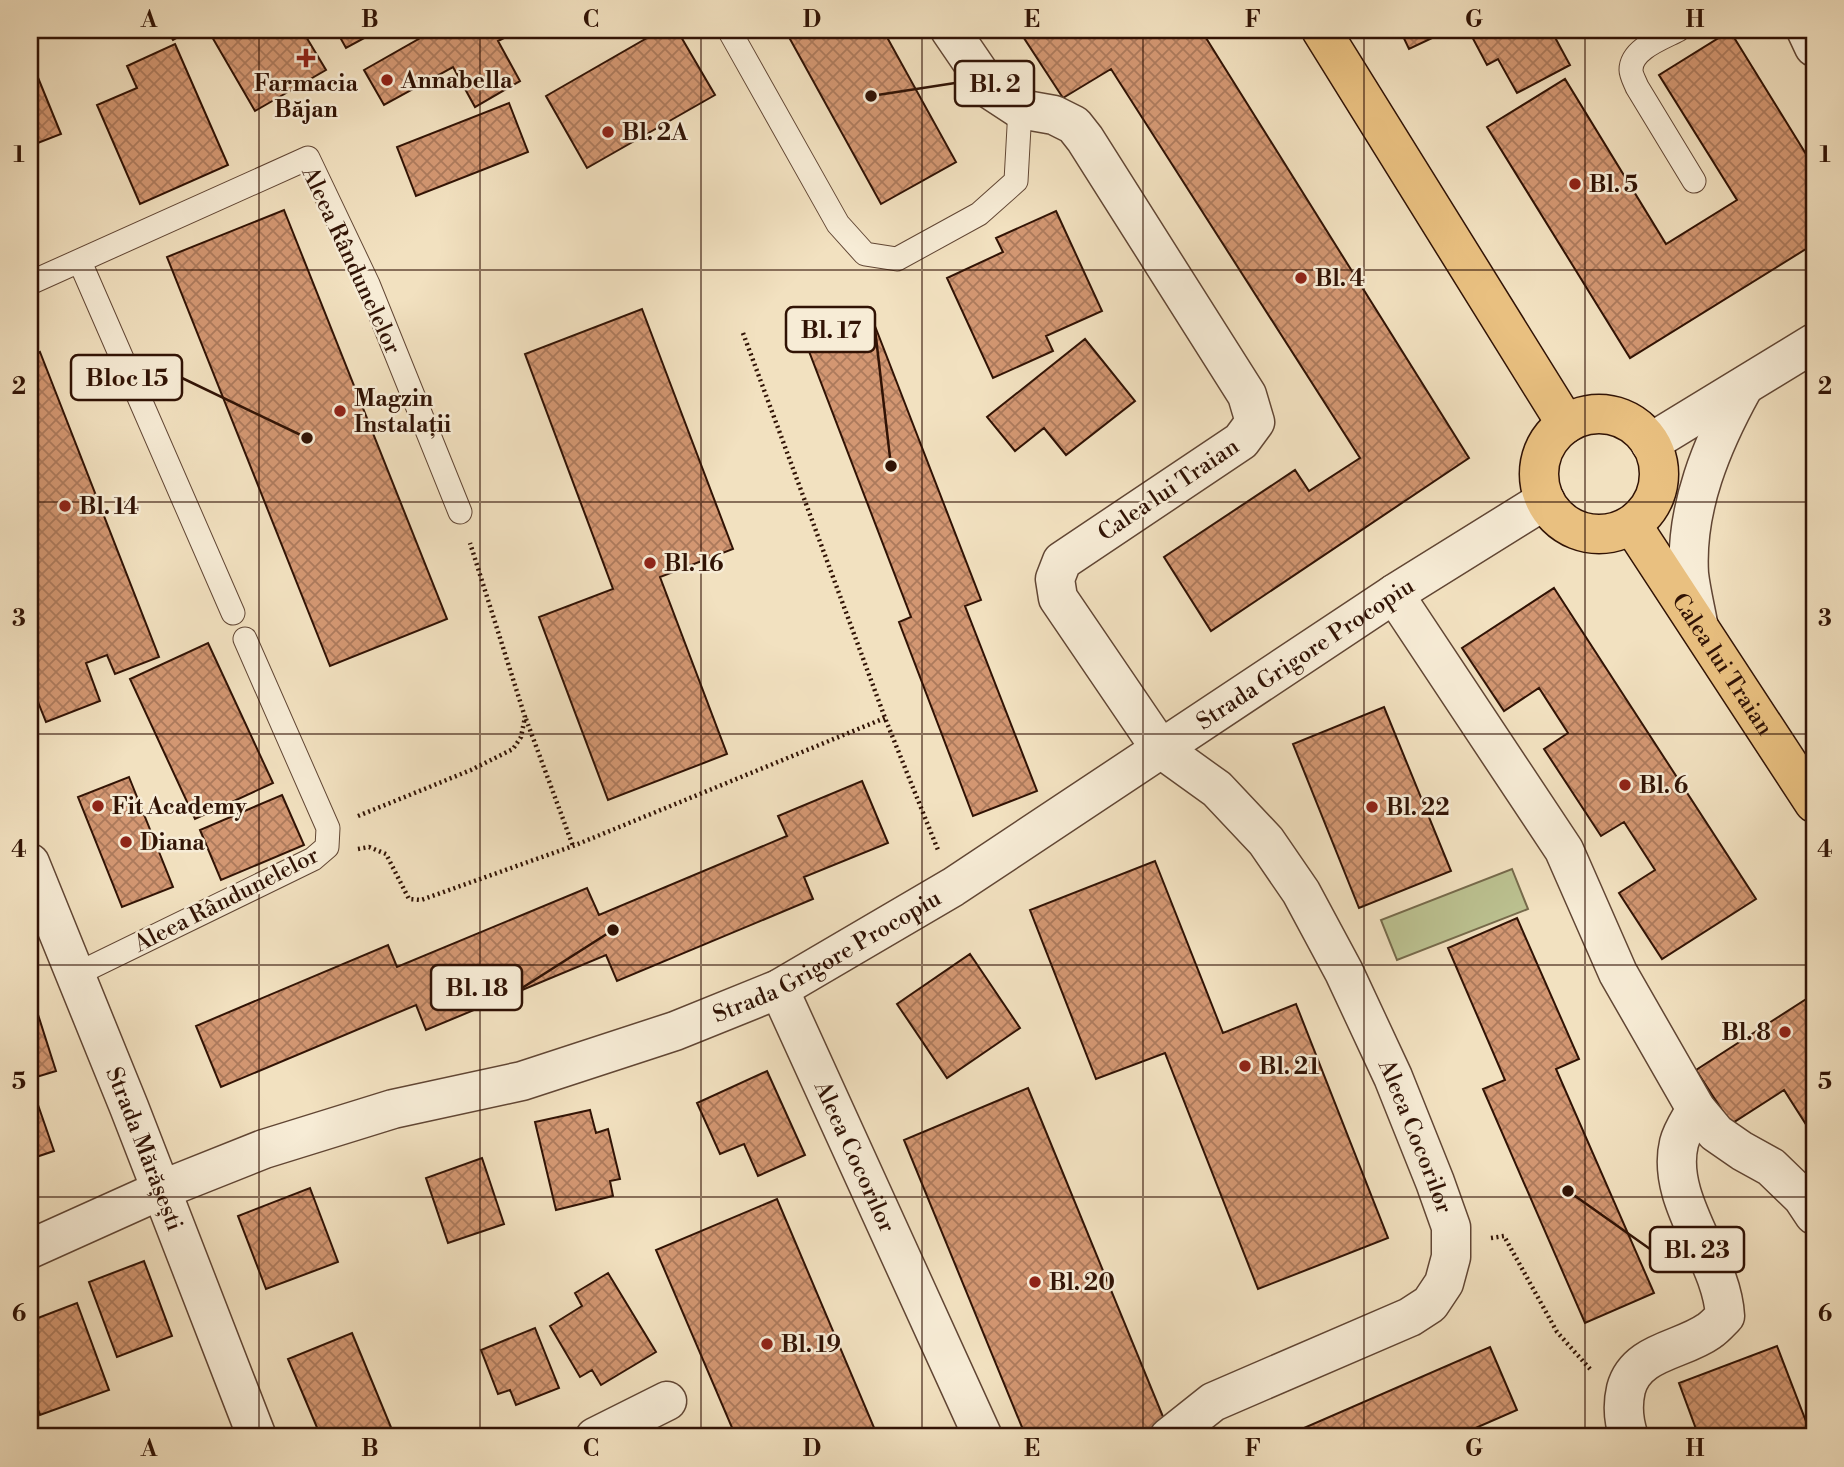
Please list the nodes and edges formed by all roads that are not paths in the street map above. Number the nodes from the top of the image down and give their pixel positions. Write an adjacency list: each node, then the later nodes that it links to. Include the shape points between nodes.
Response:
1 (729, 30): 7 (lane, via 838,224 865,254 897,259 979,214 1016,181)
2 (950, 30): 7 (street, Calea lui Traian, via 991,90)
3 (1321, 30): 13 (main road)
4 (1678, 30): 8 (lane, via 1636,56 1631,70)
5 (1806, 30): 6 (street)
6 (1814, 47)
7 (1020, 109): 22 (street, Calea lui Traian, via 1054,115 1074,125 1085,139 1247,396 1255,422 1241,441 1062,561 1055,579 1058,598 1071,619)
8 (1694, 181)
9 (80, 262): 10 (lane, Aleea Rândunelelor); 16 (lane, Aleea Rândunelelor, via 307,158 368,284); 19 (lane)
10 (30, 283)
11 (1814, 343): 12 (street)
12 (1743, 388): 14 (street); 20 (street, via 1718,433 1691,528 1689,574)
13 (1566, 424): 14 (main road, via 1584,416 1621,418); 15 (main road, via 1553,435 1539,467)
14 (1650, 443): 17 (main road, via 1658,468 1655,496)
15 (1545, 500): 17 (main road, via 1556,517 1593,534 1614,533); 18 (street, Strada Grigore Procopiu)
16 (460, 513)
17 (1632, 525): 20 (main road, Calea lui Traian)
18 (1394, 594): 22 (street, Strada Grigore Procopiu); 27 (street, via 1564,850 1618,973)
19 (233, 613)
20 (1698, 623): 23 (main road, Calea lui Traian)
21 (245, 639): 25 (lane, Aleea Rândunelelor, via 328,828 327,847 313,859)
22 (1160, 748): 26 (street, Strada Grigore Procopiu, via 953,887); 36 (street, Aleea Cocorilor, via 1217,789 1266,841 1301,892 1392,1077 1451,1227 1451,1256 1444,1283 1430,1304 1410,1317 1213,1402)
23 (1814, 803)
24 (30, 863): 25 (street, Strada Mărășești)
25 (75, 975): 28 (street, Strada Mărășești)
26 (779, 989): 28 (street, Strada Grigore Procopiu, via 675,1031 522,1081 393,1109 264,1149); 35 (street, Aleea Cocorilor)
27 (1696, 1109): 29 (street, via 1716,1133 1770,1167); 32 (street, via 1679,1140 1676,1168 1724,1297 1725,1316 1708,1332 1640,1364 1629,1378)
28 (161, 1190): 30 (street, Strada Grigore Procopiu); 33 (street, Strada Mărășești)
29 (1814, 1215)
30 (30, 1249)
31 (667, 1401): 34 (street)
32 (1626, 1420)
33 (257, 1437)
34 (594, 1437)
35 (983, 1437)
36 (1169, 1437)

